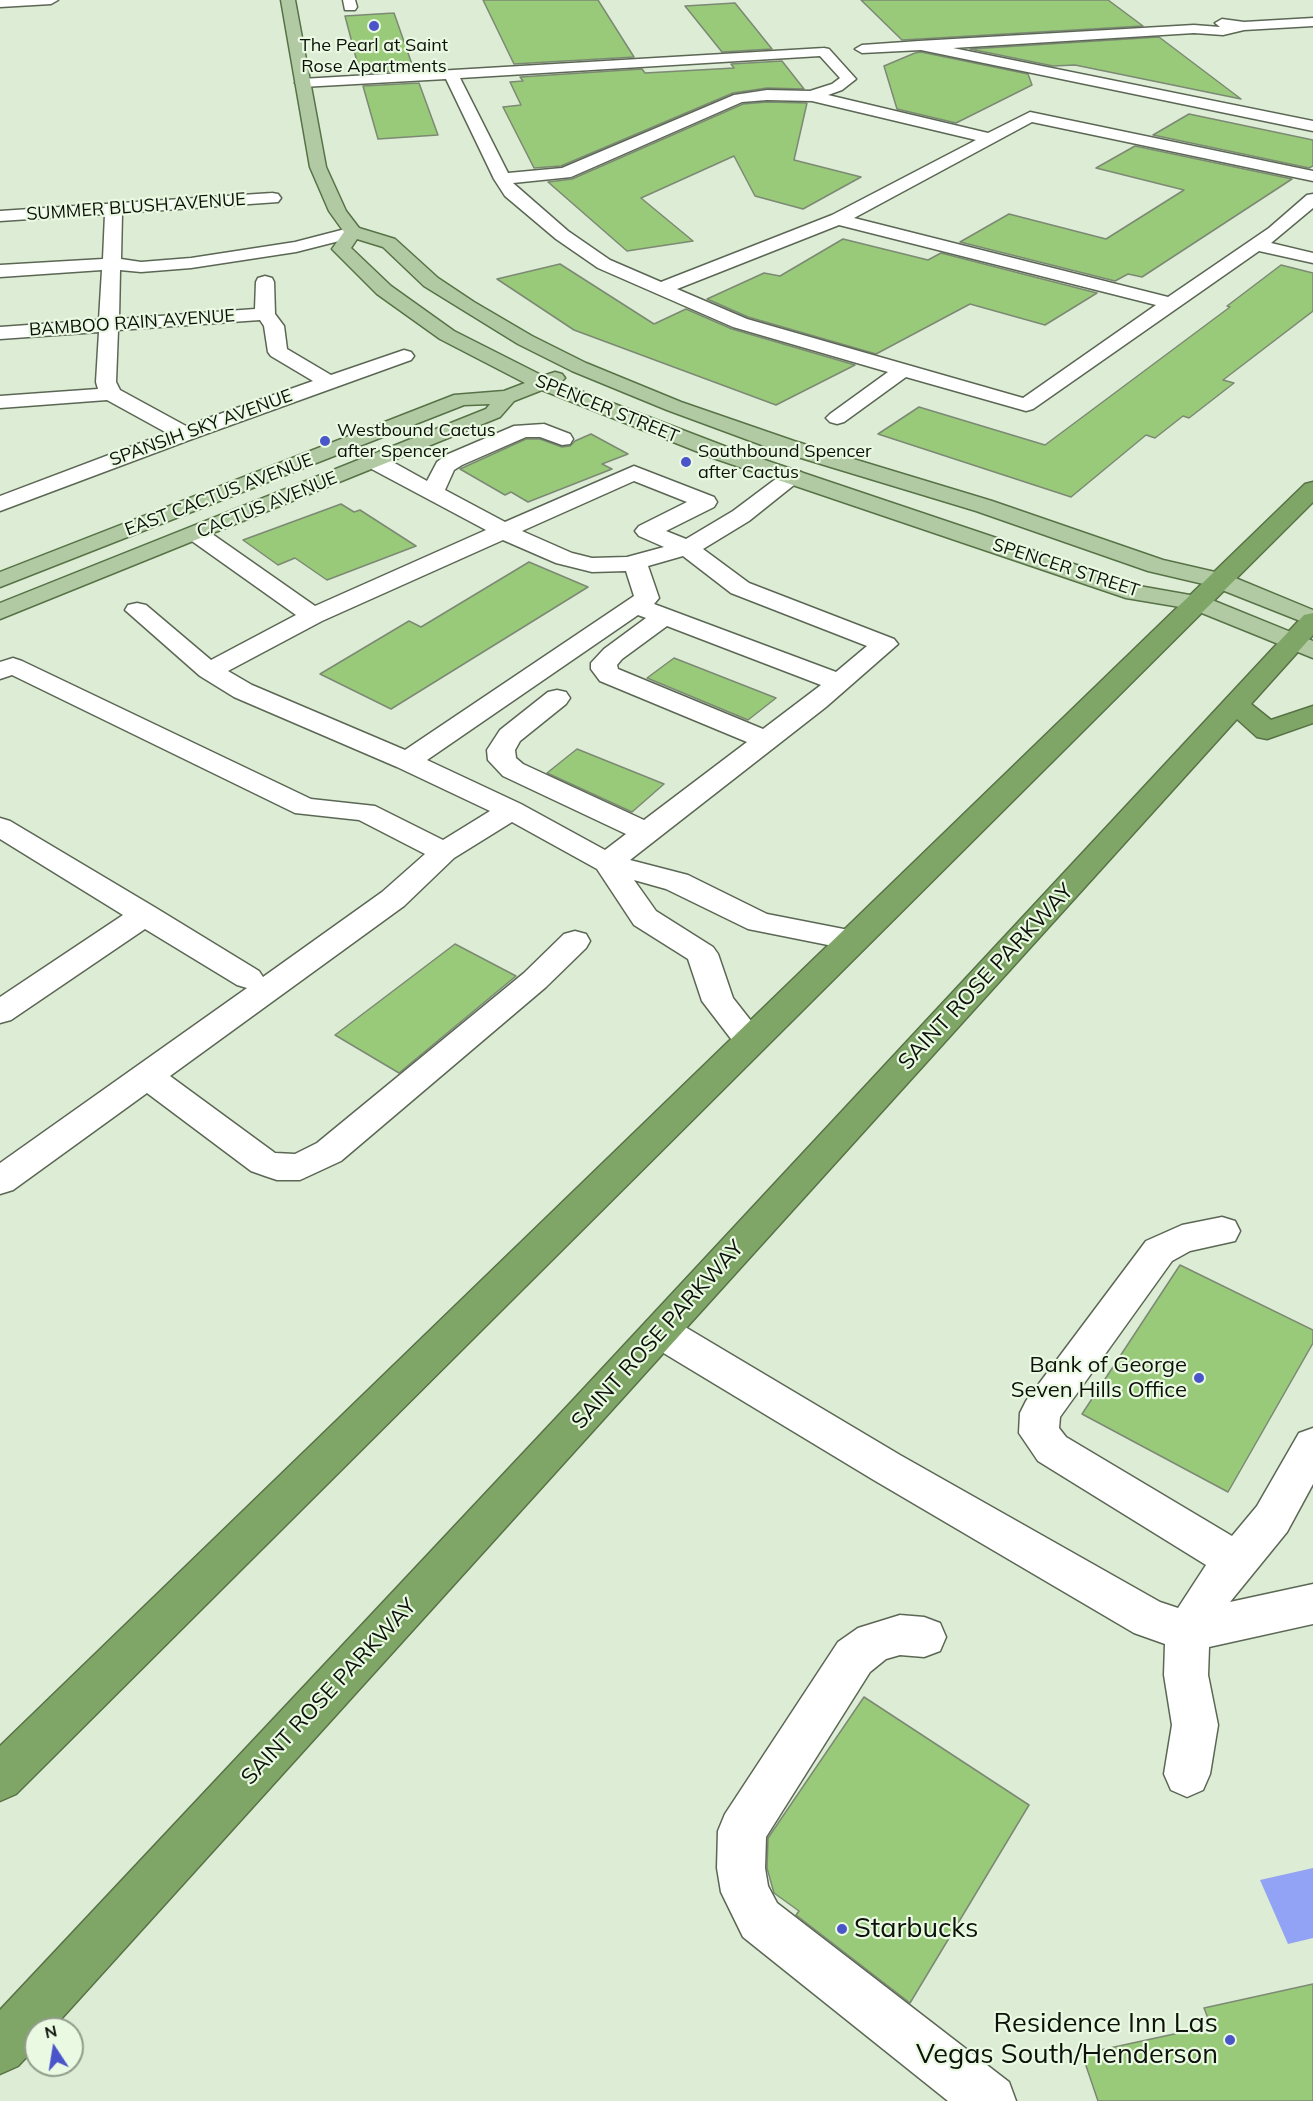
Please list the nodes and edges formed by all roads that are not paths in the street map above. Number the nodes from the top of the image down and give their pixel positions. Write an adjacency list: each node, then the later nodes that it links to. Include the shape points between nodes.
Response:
1 (51, 0): 3 (street)
2 (288, 0): 8 (main road, via 304,62)
3 (0, 3)
4 (1313, 22): 5 (street, via 1223,31 1194,29)
5 (919, 45): 6 (street); 10 (street)
6 (862, 48)
7 (451, 74): 8 (street); 9 (street, via 824,52 849,79); 13 (street)
8 (302, 83): 19 (main road, via 318,167 329,195)
9 (812, 96): 11 (street); 13 (street, via 739,98 566,173)
10 (1313, 126)
11 (989, 138): 12 (street, via 1030,117); 18 (street)
12 (1313, 176)
13 (502, 179): 27 (street, via 511,192 562,235 604,264)
14 (272, 198): 16 (street, SUMMER BLUSH AVENUE)
15 (1313, 198): 20 (street)
16 (114, 209): 17 (street, SUMMER BLUSH AVENUE); 24 (street)
17 (0, 216)
18 (838, 219): 27 (street); 28 (street)
19 (353, 232): 24 (street, via 296,247 223,252 141,267); 34 (main road, SPENCER STREET, via 389,243 431,282); 36 (main road, SPENCER STREET, via 342,249 384,290 447,335)
20 (1275, 232): 21 (street); 22 (street)
21 (1313, 242)
22 (1257, 245): 23 (street); 28 (street)
23 (1313, 258)
24 (112, 264): 25 (street); 30 (street)
25 (0, 272)
26 (265, 282): 29 (street)
27 (659, 289): 33 (street, via 740,322)
28 (1171, 303): 33 (street, via 1026,405)
29 (265, 314): 30 (street, BAMBOO RAIN AVENUE); 35 (street, via 274,326 278,352)
30 (110, 324): 31 (street, BAMBOO RAIN AVENUE); 37 (street, via 106,382)
31 (0, 333)
32 (404, 356): 35 (street, SPANSIH SKY AVENUE)
33 (903, 370): 40 (street)
34 (570, 371): 36 (main road, CACTUS AVENUE); 54 (main road, SPENCER STREET, via 786,446 984,506 1156,566)
35 (329, 382): 41 (street, SPANSIH SKY AVENUE)
36 (541, 383): 38 (main road, CACTUS AVENUE); 45 (main road, SPENCER STREET, via 674,436)
37 (111, 394): 39 (street); 41 (street)
38 (507, 397): 43 (main road, EAST CACTUS AVENUE, via 461,399); 44 (main road, CACTUS AVENUE, via 493,413)
39 (0, 402)
40 (837, 418)
41 (184, 434): 48 (street, SPANSIH SKY AVENUE)
42 (562, 440): 47 (street, via 544,430 522,431 454,460 445,467)
43 (302, 462): 50 (main road, via 282,479 194,520); 53 (main road, EAST CACTUS AVENUE)
44 (374, 462): 47 (street); 50 (main road, CACTUS AVENUE)
45 (793, 477): 51 (street, via 741,516); 54 (main road, SPENCER STREET, via 1135,592)
46 (1313, 489): 54 (highway)
47 (432, 494): 49 (street)
48 (0, 504)
49 (504, 532): 51 (street, via 634,473 706,502 647,531); 52 (street, via 564,558 592,565); 60 (street)
50 (196, 534): 55 (main road, CACTUS AVENUE); 60 (street)
51 (687, 548): 52 (street); 66 (street, via 740,588 885,644)
52 (635, 562): 57 (street, via 647,598)
53 (0, 580)
54 (1208, 592): 62 (main road); 63 (main road); 78 (highway)
55 (48, 594): 56 (main road); 59 (main road, CACTUS AVENUE)
56 (0, 601)
57 (635, 606): 61 (street); 71 (street)
58 (137, 610): 65 (street)
59 (0, 612)
60 (314, 616): 65 (street)
61 (664, 617): 66 (street); 70 (street, via 613,654 604,663 604,669 609,675)
62 (1313, 619): 63 (highway, SAINT ROSE PARKWAY)
63 (1302, 647): 68 (highway, SAINT ROSE PARKWAY)
64 (0, 671): 75 (street, via 13,666 305,807 365,812)
65 (209, 671): 71 (street, via 243,691)
66 (838, 682): 70 (street)
67 (557, 698): 74 (street, via 510,736 501,750 502,760 513,770)
68 (1236, 705): 69 (highway, via 1267,731); 86 (highway, SAINT ROSE PARKWAY)
69 (1313, 714)
70 (765, 740): 74 (street)
71 (407, 761): 72 (street)
72 (511, 810): 75 (street); 76 (street)
73 (0, 827): 77 (street)
74 (645, 832): 76 (street)
75 (444, 852): 83 (street, via 393,899)
76 (607, 863): 78 (street, via 677,882 759,922); 82 (street, via 645,918 702,954 718,1001)
77 (145, 915): 80 (street); 81 (street)
78 (853, 940): 82 (highway)
79 (575, 941): 83 (street, via 535,980 329,1152 300,1167 277,1167 262,1162)
80 (248, 978)
81 (0, 1012)
82 (750, 1040): 93 (highway)
83 (147, 1076): 84 (street)
84 (0, 1180)
85 (1222, 1230): 88 (street, via 1182,1239 1159,1251 1040,1413 1038,1433 1052,1449)
86 (661, 1332): 90 (street, via 1086,1585 1149,1620); 94 (highway, SAINT ROSE PARKWAY)
87 (1313, 1445): 88 (street, via 1272,1519)
88 (1236, 1561): 90 (street)
89 (1313, 1604): 90 (street)
90 (1188, 1631): 92 (street, via 1186,1675 1195,1725)
91 (924, 1637): 95 (street, via 900,1635 874,1642 854,1657 742,1831 741,1868 745,1892 760,1920)
92 (1188, 1774)
93 (0, 1778)
94 (0, 2048)
95 (990, 2101)

